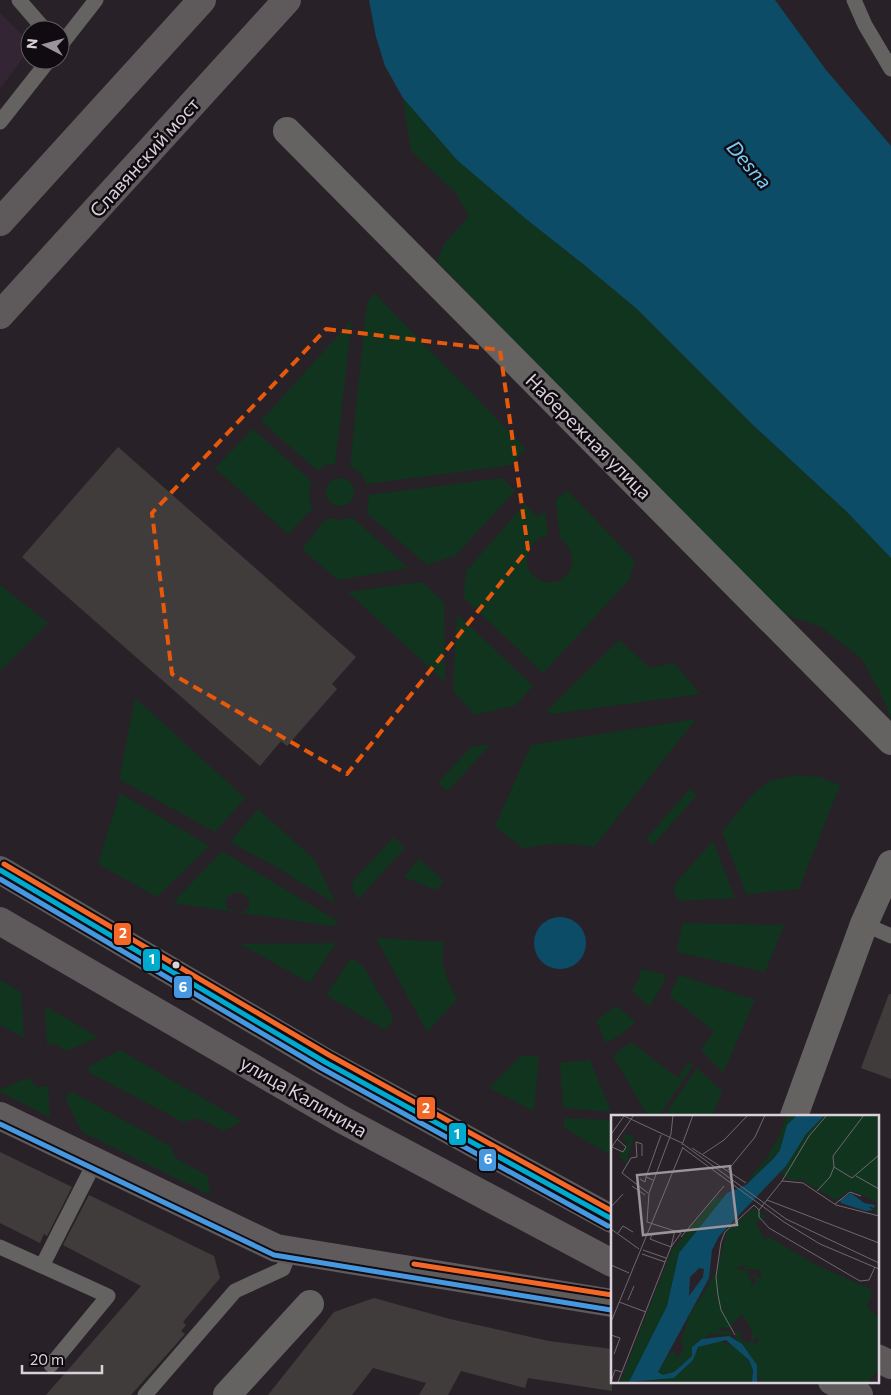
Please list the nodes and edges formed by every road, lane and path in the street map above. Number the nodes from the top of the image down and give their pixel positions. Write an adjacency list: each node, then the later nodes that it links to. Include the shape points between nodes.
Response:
1 (19, 0): 6 (lane)
2 (96, 0): 7 (lane)
3 (202, 0): 12 (main road)
4 (287, 0): 13 (main road, Славянский мост)
5 (854, 0): 8 (lane)
6 (36, 20)
7 (70, 33)
8 (891, 69)
9 (41, 70): 10 (lane)
10 (0, 122)
11 (287, 131): 14 (street, Набережная улица)
12 (0, 222)
13 (0, 315)
14 (891, 741)
15 (891, 864): 18 (street)
16 (0, 870): 23 (main road, via 362,1083)
17 (0, 921): 26 (main road, улица Калинина, via 341,1119)
18 (864, 924): 19 (lane); 20 (street)
19 (891, 936)
20 (794, 1115)
21 (0, 1116): 22 (street)
22 (95, 1162): 25 (street, via 260,1242); 27 (lane)
23 (611, 1218)
24 (0, 1246): 27 (lane)
25 (290, 1251): 28 (street); 34 (lane, via 284,1269 235,1291)
26 (611, 1262)
27 (42, 1266): 31 (lane, via 108,1296)
28 (611, 1303)
29 (310, 1304): 35 (street)
30 (878, 1358): 32 (main road)
31 (51, 1364)
32 (891, 1365)
33 (834, 1382): 36 (main road)
34 (144, 1395)
35 (227, 1395)
36 (859, 1395)

